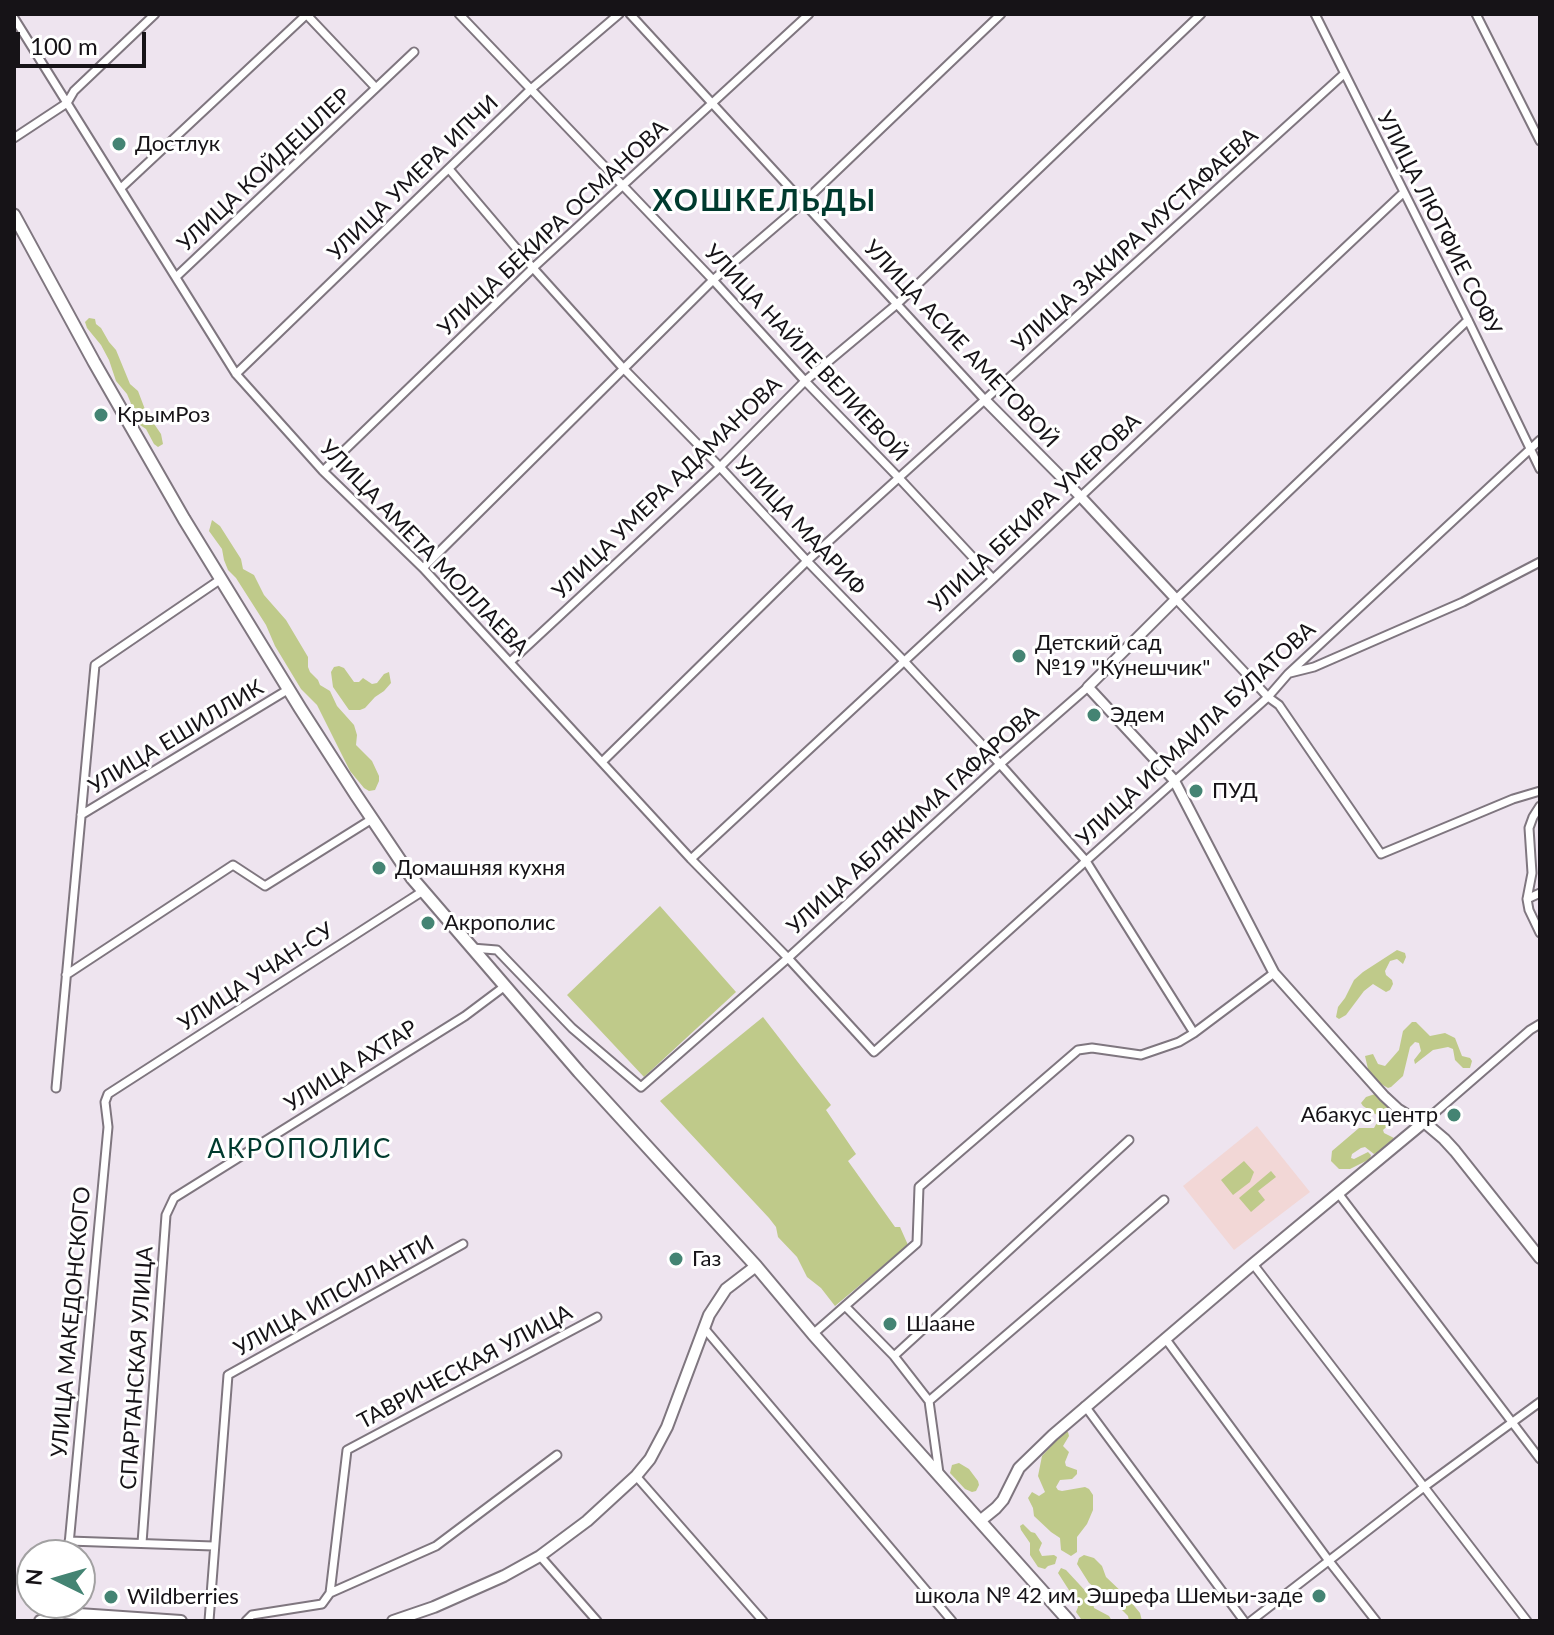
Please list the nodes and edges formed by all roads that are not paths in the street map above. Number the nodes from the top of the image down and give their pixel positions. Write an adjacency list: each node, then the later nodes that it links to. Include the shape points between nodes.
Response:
1 (155, 14): 16 (street)
2 (306, 14): 14 (street, УЛИЦА КОЙДЕШЛЕР); 22 (street)
3 (459, 14): 15 (street, УЛИЦА НАЙЛЕ ВЕЛИЕВОЙ)
4 (619, 14): 15 (street, УЛИЦА УМЕРА ИПЧИ)
5 (630, 14): 17 (street, УЛИЦА АСИЕ АМЕТОВОЙ)
6 (809, 14): 17 (street, УЛИЦА БЕКИРА ОСМАНОВА)
7 (1001, 14): 24 (street)
8 (1201, 14): 29 (street, УЛИЦА УМЕРА АДАМАНОВА)
9 (1315, 14): 13 (street, УЛИЦА ЛЮТФИЕ СОФУ)
10 (1476, 14): 19 (street)
11 (14, 18): 16 (street, УЛИЦА АМЕТА МОЛЛАЕВА)
12 (414, 52): 14 (street, УЛИЦА КОЙДЕШЛЕР)
13 (1344, 74): 23 (street, УЛИЦА ЛЮТФИЕ СОФУ); 34 (street, УЛИЦА ЗАКИРА МУСТАФАЕВА)
14 (376, 88): 27 (street, УЛИЦА КОЙДЕШЛЕР)
15 (531, 89): 20 (street, УЛИЦА УМЕРА ИПЧИ); 21 (street, УЛИЦА НАЙЛЕ ВЕЛИЕВОЙ)
16 (67, 103): 18 (street); 22 (street, УЛИЦА АМЕТА МОЛЛАЕВА)
17 (713, 104): 21 (street, УЛИЦА БЕКИРА ОСМАНОВА); 24 (street, УЛИЦА АСИЕ АМЕТОВОЙ)
18 (14, 138)
19 (1540, 141)
20 (449, 169): 26 (street, УЛИЦА МААРИФ); 32 (street, УЛИЦА УМЕРА ИПЧИ)
21 (622, 187): 26 (street, УЛИЦА БЕКИРА ОСМАНОВА); 28 (street, УЛИЦА НАЙЛЕ ВЕЛИЕВОЙ)
22 (121, 188): 27 (street, УЛИЦА АМЕТА МОЛЛАЕВА)
23 (1403, 193): 30 (street, УЛИЦА ЛЮТФИЕ СОФУ); 41 (street, УЛИЦА БЕКИРА УМЕРОВА)
24 (804, 202): 28 (street); 29 (street, УЛИЦА АСИЕ АМЕТОВОЙ)
25 (14, 215): 45 (main road)
26 (533, 268): 31 (street, УЛИЦА МААРИФ); 39 (street, УЛИЦА БЕКИРА ОСМАНОВА)
27 (176, 277): 32 (street, УЛИЦА АМЕТА МОЛЛАЕВА)
28 (713, 280): 31 (street); 33 (street, УЛИЦА НАЙЛЕ ВЕЛИЕВОЙ)
29 (897, 304): 33 (street, УЛИЦА УМЕРА АДАМАНОВА); 34 (street, УЛИЦА АСИЕ АМЕТОВОЙ)
30 (1468, 320): 36 (street, УЛИЦА ЛЮТФИЕ СОФУ); 47 (street, УЛИЦА АБЛЯКИМА ГАФАРОВА)
31 (623, 368): 37 (street, УЛИЦА МААРИФ); 44 (street)
32 (236, 374): 39 (street, УЛИЦА АМЕТА МОЛЛАЕВА)
33 (805, 381): 37 (street, УЛИЦА УМЕРА АДАМАНОВА); 40 (street, УЛИЦА НАЙЛЕ ВЕЛИЕВОЙ)
34 (985, 400): 40 (street, УЛИЦА ЗАКИРА МУСТАФАЕВА); 41 (street, УЛИЦА АСИЕ АМЕТОВОЙ)
35 (1540, 440): 36 (street, УЛИЦА ИСМАИЛА БУЛАТОВА)
36 (1531, 448): 38 (street, УЛИЦА ЛЮТФИЕ СОФУ); 50 (street, УЛИЦА ИСМАИЛА БУЛАТОВА)
37 (720, 467): 42 (street, УЛИЦА МААРИФ); 49 (street, УЛИЦА УМЕРА АДАМАНОВА)
38 (1540, 469)
39 (323, 471): 44 (street, УЛИЦА АМЕТА МОЛЛАЕВА)
40 (899, 478): 42 (street, УЛИЦА ЗАКИРА МУСТАФАЕВА); 46 (street, УЛИЦА НАЙЛЕ ВЕЛИЕВОЙ)
41 (1080, 496): 46 (street, УЛИЦА БЕКИРА УМЕРОВА); 47 (street, УЛИЦА АСИЕ АМЕТОВОЙ)
42 (807, 561): 48 (street, УЛИЦА МААРИФ); 54 (street, УЛИЦА ЗАКИРА МУСТАФАЕВА)
43 (1540, 562): 50 (street, via 1463,602)
44 (423, 568): 49 (street, УЛИЦА АМЕТА МОЛЛАЕВА)
45 (221, 579): 52 (main road); 59 (street, via 95,665)
46 (993, 579): 48 (street, УЛИЦА БЕКИРА УМЕРОВА)
47 (1176, 599): 51 (street, УЛИЦА АБЛЯКИМА ГАФАРОВА); 53 (street, УЛИЦА АСИЕ АМЕТОВОЙ)
48 (903, 660): 55 (street, УЛИЦА МААРИФ); 61 (street, УЛИЦА БЕКИРА УМЕРОВА)
49 (510, 662): 54 (street, УЛИЦА АМЕТА МОЛЛАЕВА)
50 (1288, 674): 53 (street, УЛИЦА ИСМАИЛА БУЛАТОВА)
51 (1088, 687): 55 (street, УЛИЦА АБЛЯКИМА ГАФАРОВА); 56 (street)
52 (289, 689): 59 (street, УЛИЦА ЕШИЛЛИК); 60 (main road)
53 (1268, 697): 56 (street, УЛИЦА ИСМАИЛА БУЛАТОВА); 57 (street, УЛИЦА АСИЕ АМЕТОВОЙ, via 1279,705 1381,854)
54 (602, 762): 61 (street, УЛИЦА АМЕТА МОЛЛАЕВА)
55 (1000, 764): 62 (street, УЛИЦА МААРИФ); 68 (street, УЛИЦА АБЛЯКИМА ГАФАРОВА)
56 (1174, 780): 62 (street, УЛИЦА ИСМАИЛА БУЛАТОВА); 69 (street)
57 (1540, 791)
58 (1540, 806): 65 (street, via 1529,828 1532,873)
59 (81, 815): 70 (street)
60 (372, 819): 63 (main road); 70 (street, via 265,886 233,865)
61 (691, 859): 68 (street, УЛИЦА АМЕТА МОЛЛАЕВА)
62 (1086, 861): 73 (street, УЛИЦА МААРИФ); 74 (street, УЛИЦА ИСМАИЛА БУЛАТОВА)
63 (423, 891): 67 (main road); 76 (street, УЛИЦА УЧАН-СУ)
64 (1540, 893): 65 (street)
65 (1527, 899): 66 (street)
66 (1540, 933)
67 (472, 948): 68 (street, УЛИЦА АБЛЯКИМА ГАФАРОВА, via 497,950 572,1028 641,1087); 71 (main road)
68 (788, 958): 74 (street, УЛИЦА АМЕТА МОЛЛАЕВА)
69 (1274, 973): 73 (street); 77 (street, via 1384,1096)
70 (66, 975): 75 (street)
71 (505, 986): 80 (street, УЛИЦА АХТАР); 85 (main road)
72 (1540, 1024): 77 (street)
73 (1194, 1033): 86 (street, via 1141,1055 1078,1050 919,1187 917,1243)
74 (874, 1052)
75 (56, 1088)
76 (108, 1094): 102 (street, УЛИЦА МАКЕДОНСКОГО)
77 (1424, 1122): 79 (main road); 83 (main road, via 1455,1151)
78 (1129, 1140): 91 (street)
79 (1338, 1193): 84 (main road); 95 (street)
80 (174, 1198): 104 (street, СПАРТАНСКАЯ УЛИЦА, via 166,1215)
81 (1164, 1200): 92 (street)
82 (463, 1244): 105 (street, УЛИЦА ИПСИЛАНТИ, via 228,1375)
83 (1540, 1258)
84 (1253, 1264): 90 (main road); 100 (street)
85 (756, 1266): 88 (main road, via 726,1289); 89 (main road)
86 (845, 1306): 89 (street); 91 (street)
87 (597, 1317): 108 (street, ТАВРИЧЕСКАЯ УЛИЦА, via 347,1450)
88 (704, 1328): 99 (main road, via 667,1427); 116 (street)
89 (813, 1334): 98 (main road)
90 (1165, 1338): 94 (main road); 107 (street)
91 (894, 1356): 92 (street)
92 (929, 1401): 98 (street)
93 (1540, 1402): 95 (street)
94 (1085, 1406): 101 (main road, via 1027,1458 1003,1500); 118 (street)
95 (1513, 1423): 97 (street); 100 (street)
96 (557, 1455): 108 (street, via 436,1546)
97 (1540, 1459)
98 (939, 1474): 101 (main road)
99 (636, 1476): 106 (main road); 115 (street)
100 (1424, 1487): 107 (street); 121 (street)
101 (980, 1521): 117 (main road)
102 (69, 1539)
103 (96, 1542): 104 (street)
104 (142, 1543): 105 (street)
105 (213, 1546): 111 (street, УЛИЦА ИПСИЛАНТИ)
106 (540, 1556): 113 (main road); 114 (street)
107 (1329, 1561): 119 (street); 120 (street)
108 (330, 1593): 112 (street, via 322,1604 252,1615)
109 (96, 1612): 110 (main road)
110 (181, 1621)
111 (209, 1621)
112 (246, 1621)
113 (393, 1621)
114 (597, 1621)
115 (763, 1621)
116 (952, 1621)
117 (1069, 1621)
118 (1244, 1621)
119 (1251, 1621)
120 (1376, 1621)
121 (1527, 1621)

